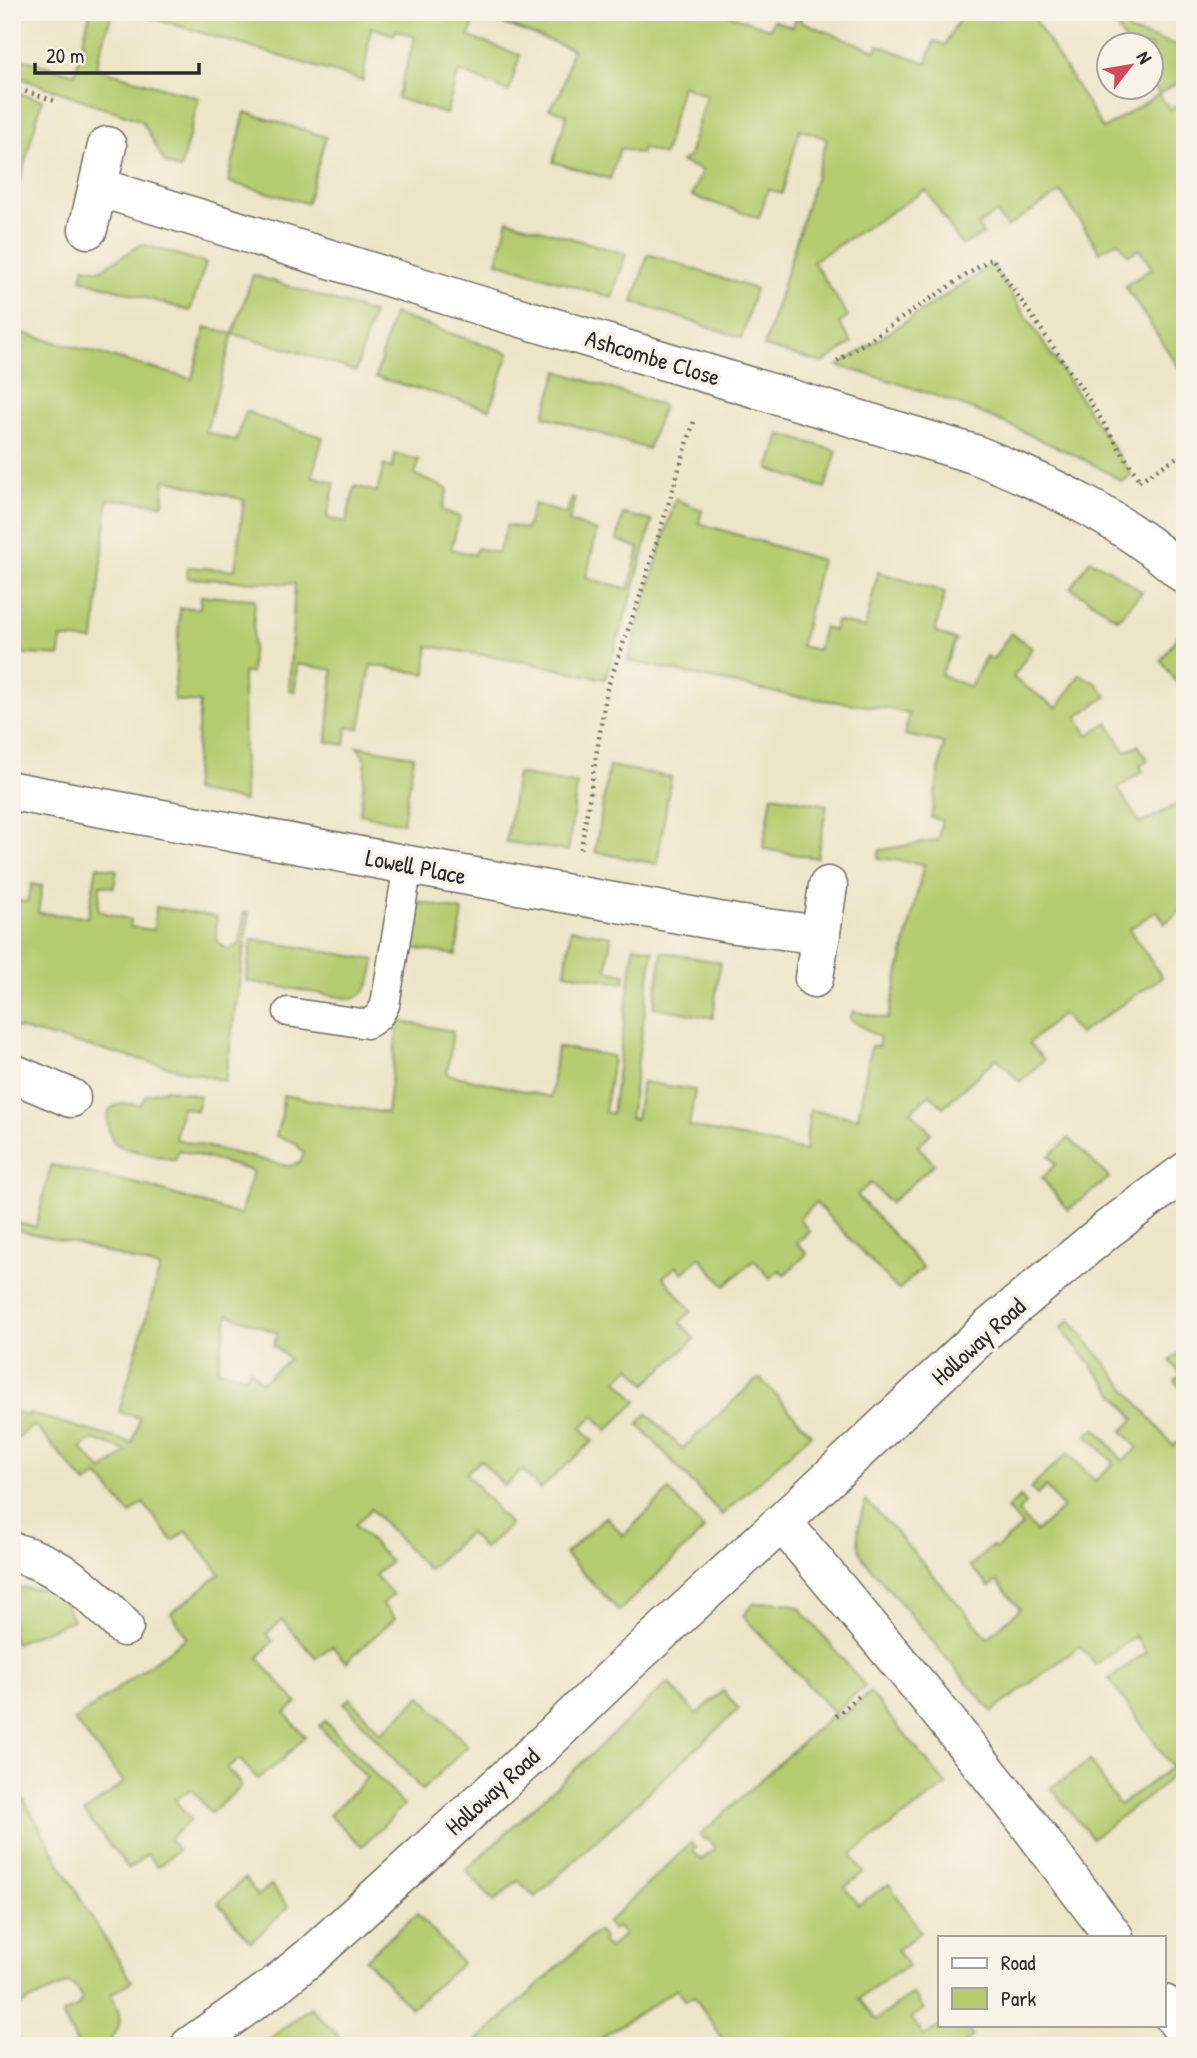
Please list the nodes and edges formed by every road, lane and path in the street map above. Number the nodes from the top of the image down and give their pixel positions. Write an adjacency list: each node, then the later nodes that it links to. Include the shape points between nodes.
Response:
1 (12, 87): 2 (path)
2 (55, 101)
3 (107, 146): 4 (street)
4 (98, 187): 5 (street); 11 (street, Ashcombe Close, via 974,454 1032,478 1119,526)
5 (88, 229)
6 (832, 364): 9 (path, via 992,258)
7 (697, 414): 13 (path, Ashcombe Close, via 607,689)
8 (1185, 452): 9 (path)
9 (1140, 481): 10 (path)
10 (1131, 486)
11 (1185, 575)
12 (12, 790): 14 (street, Lowell Place)
13 (580, 853)
14 (408, 865): 16 (street, Lowell Place); 18 (lane, via 381,1015 367,1024)
15 (828, 886): 16 (street)
16 (821, 935): 17 (street)
17 (814, 978)
18 (288, 1012)
19 (12, 1073): 20 (street)
20 (72, 1098)
21 (1185, 1172): 22 (street, Holloway Road, via 990,1327)
22 (782, 1522): 27 (street, via 923,1691); 30 (street, Holloway Road, via 310,1957)
23 (12, 1552): 24 (street, via 68,1575)
24 (124, 1627)
25 (865, 1690): 26 (path)
26 (836, 1716)
27 (1113, 1936)
28 (1166, 2007): 29 (street)
29 (1185, 2032)
30 (190, 2046)

